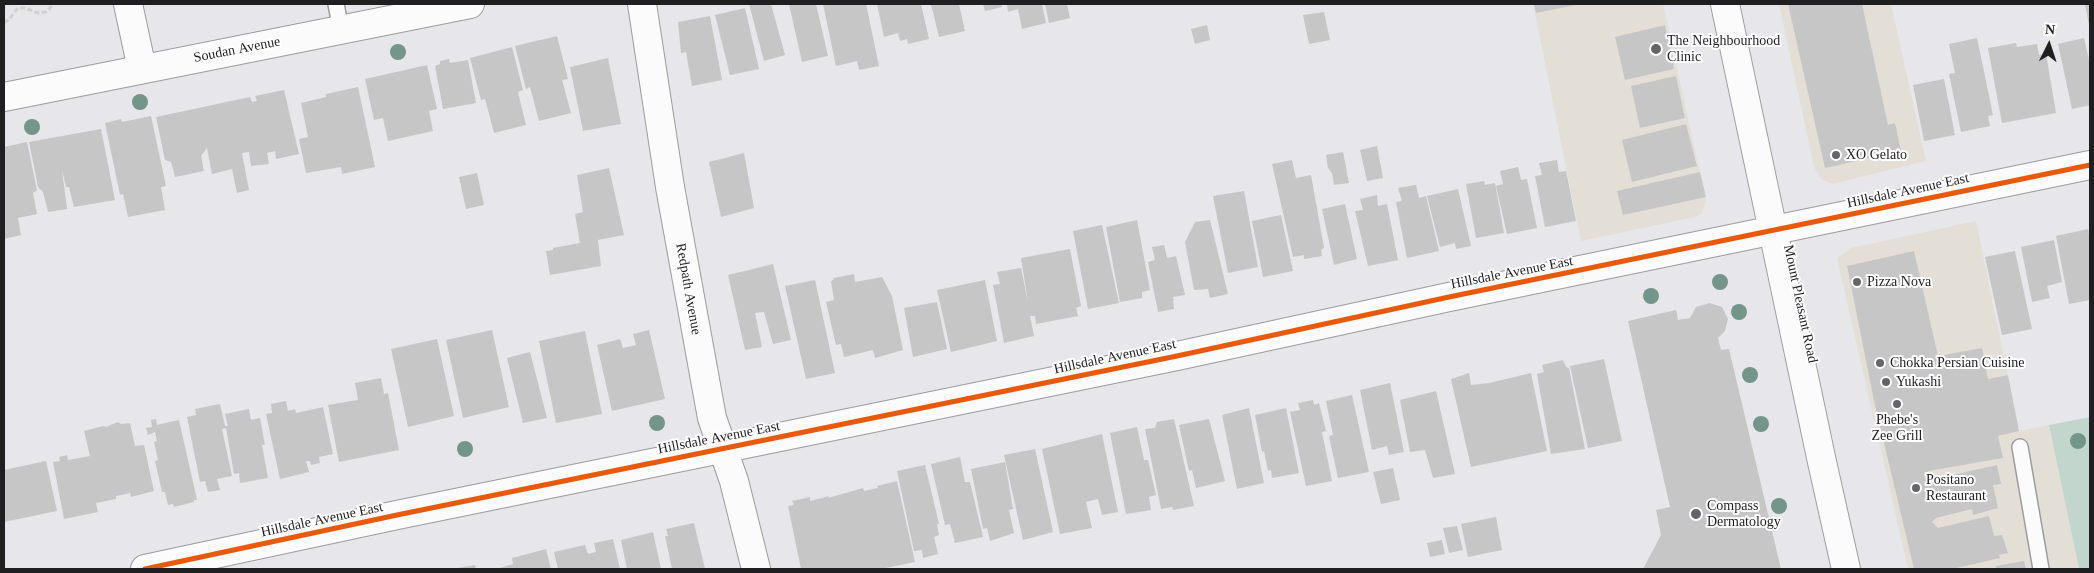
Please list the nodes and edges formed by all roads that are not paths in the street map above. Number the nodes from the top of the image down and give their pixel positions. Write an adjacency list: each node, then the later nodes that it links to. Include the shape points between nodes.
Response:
1 (128, 4): 7 (street)
2 (336, 4): 6 (lane)
3 (470, 4): 6 (street, Soudan Avenue)
4 (642, 4): 12 (street, Redpath Avenue, via 670,188 707,395)
5 (1725, 4): 10 (street, Mount Pleasant Road)
6 (341, 30): 7 (street, Soudan Avenue)
7 (142, 69): 8 (street, Soudan Avenue)
8 (4, 97)
9 (2090, 165): 10 (street, Hillsdale Avenue East)
10 (1773, 231): 12 (street, Hillsdale Avenue East); 15 (street, Mount Pleasant Road)
11 (2020, 447): 16 (lane)
12 (724, 448): 13 (street, Hillsdale Avenue East); 14 (street, Redpath Avenue)
13 (145, 569)
14 (756, 569)
15 (1846, 569)
16 (2041, 569)

